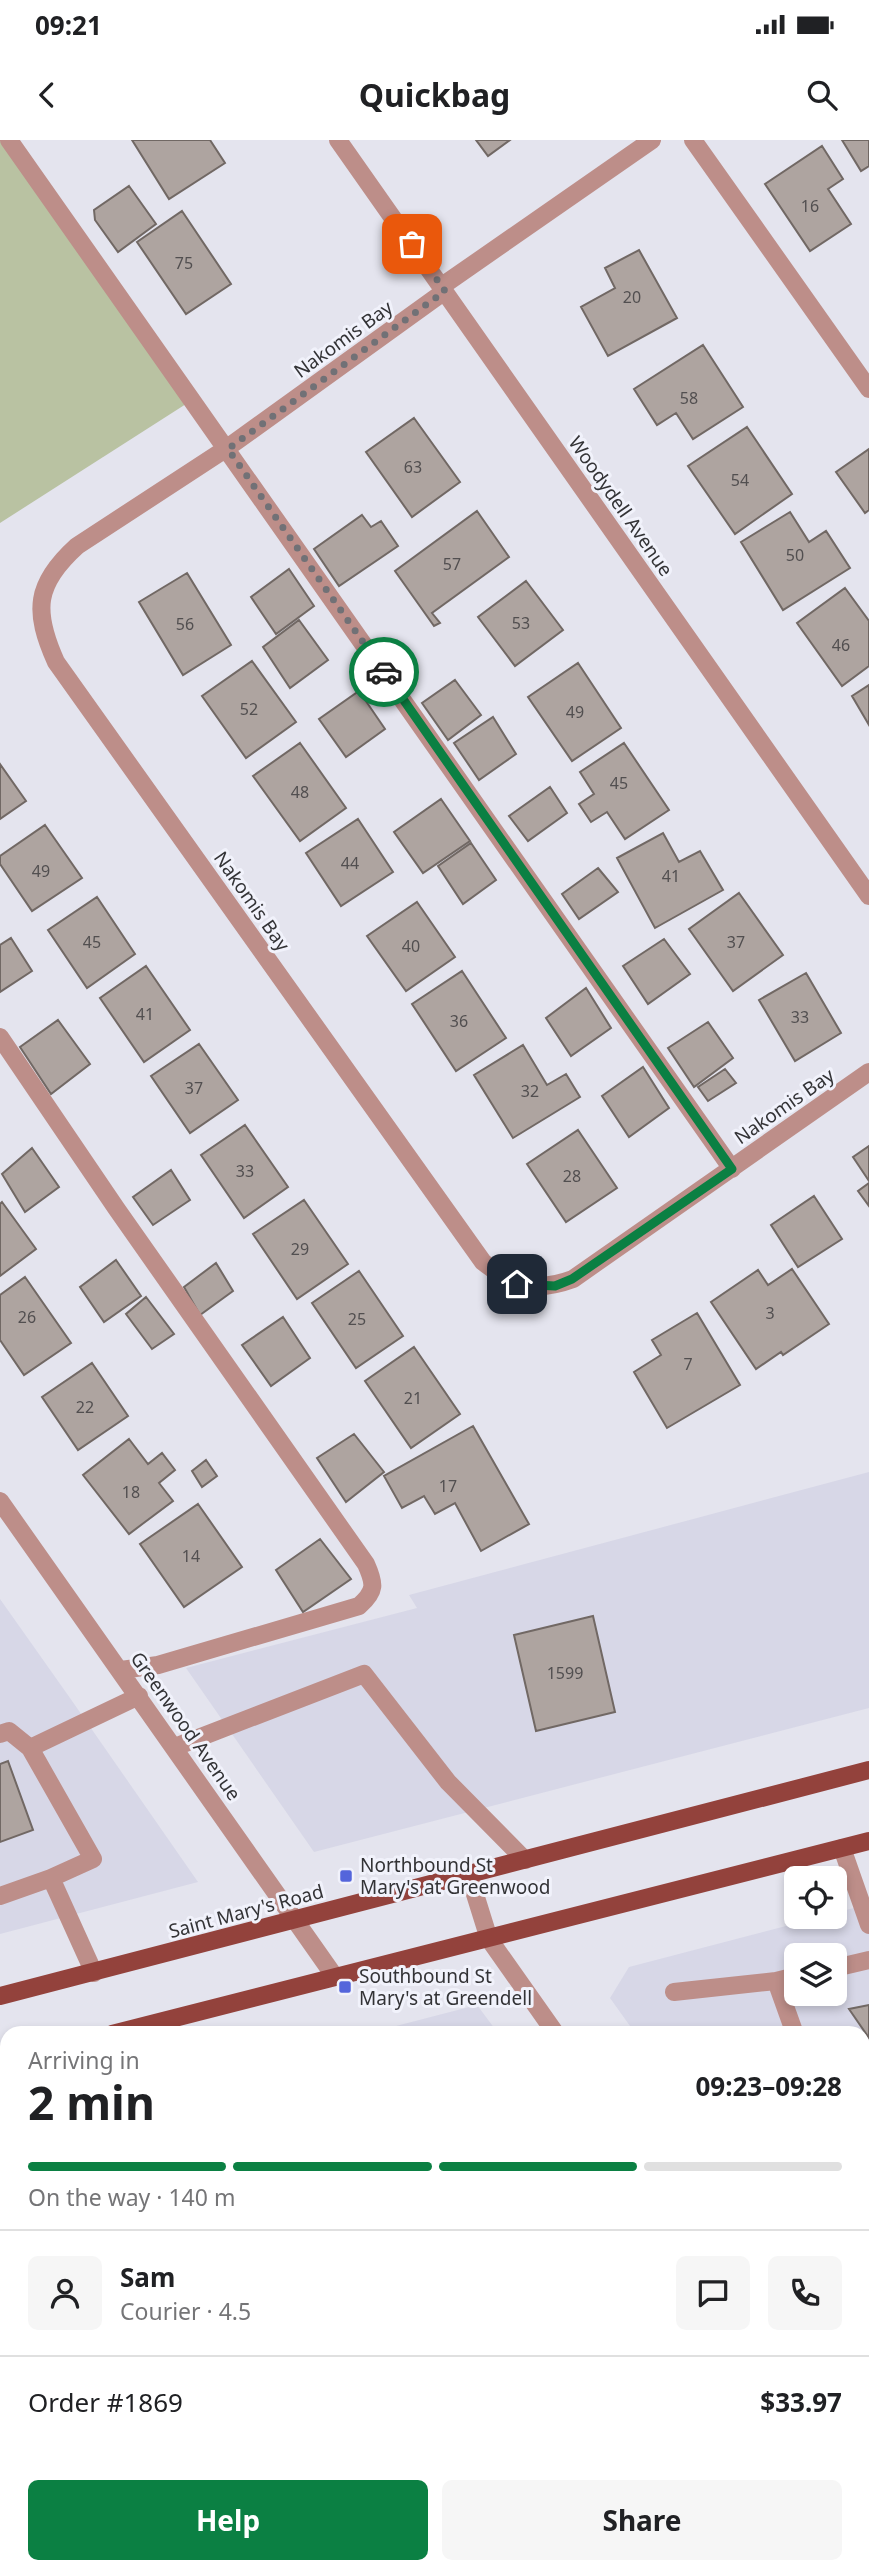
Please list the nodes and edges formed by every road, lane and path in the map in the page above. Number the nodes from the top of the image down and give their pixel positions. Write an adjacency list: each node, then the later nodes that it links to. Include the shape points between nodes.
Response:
1 (9, 140): 7 (street)
2 (338, 140): 5 (street, Woodydell Avenue)
3 (652, 140): 5 (street, Nakomis Bay)
4 (693, 140): 6 (street)
5 (443, 288): 7 (street, Nakomis Bay); 8 (street, Woodydell Avenue)
6 (869, 389)
7 (228, 449): 11 (street); 11 (street, Nakomis Bay, via 77,546 60,562 41,599 45,637 56,662 483,1262 498,1274 517,1284 538,1287 572,1279)
8 (869, 896)
9 (0, 1037): 13 (street, via 372,1578 369,1597 359,1606 158,1665)
10 (869, 1072): 11 (street, Nakomis Bay)
11 (732, 1169)
12 (2, 1508): 13 (street, Greenwood Avenue)
13 (121, 1670): 14 (street, Greenwood Avenue)
14 (139, 1696): 16 (street, Greenwood Avenue); 17 (street)
15 (0, 1734): 17 (street, via 9,1731)
16 (175, 1747): 21 (street, via 363,1675 448,1782); 25 (street, Greenwood Avenue)
17 (30, 1748): 23 (street, via 93,1859)
18 (869, 1770): 21 (main road, Saint Mary's Road)
19 (869, 1841): 20 (main road)
20 (842, 1848): 26 (street); 27 (main road)
21 (525, 1860): 22 (main road, Saint Mary's Road)
22 (469, 1875): 25 (main road, Saint Mary's Road); 27 (street)
23 (51, 1878): 24 (street); 30 (street)
24 (0, 1896)
25 (296, 1919): 30 (main road, Saint Mary's Road); 31 (street, Greenwood Avenue)
26 (869, 1925)
27 (489, 1939): 31 (main road); 37 (street)
28 (869, 1960): 29 (street)
29 (847, 1965)
30 (94, 1973): 35 (main road, Saint Mary's Road)
31 (335, 1976): 36 (main road)
32 (784, 1979): 33 (street)
33 (776, 1981): 34 (street); 38 (street)
34 (674, 1992)
35 (0, 1996)
36 (143, 2026)
37 (550, 2026)
38 (792, 2026)

